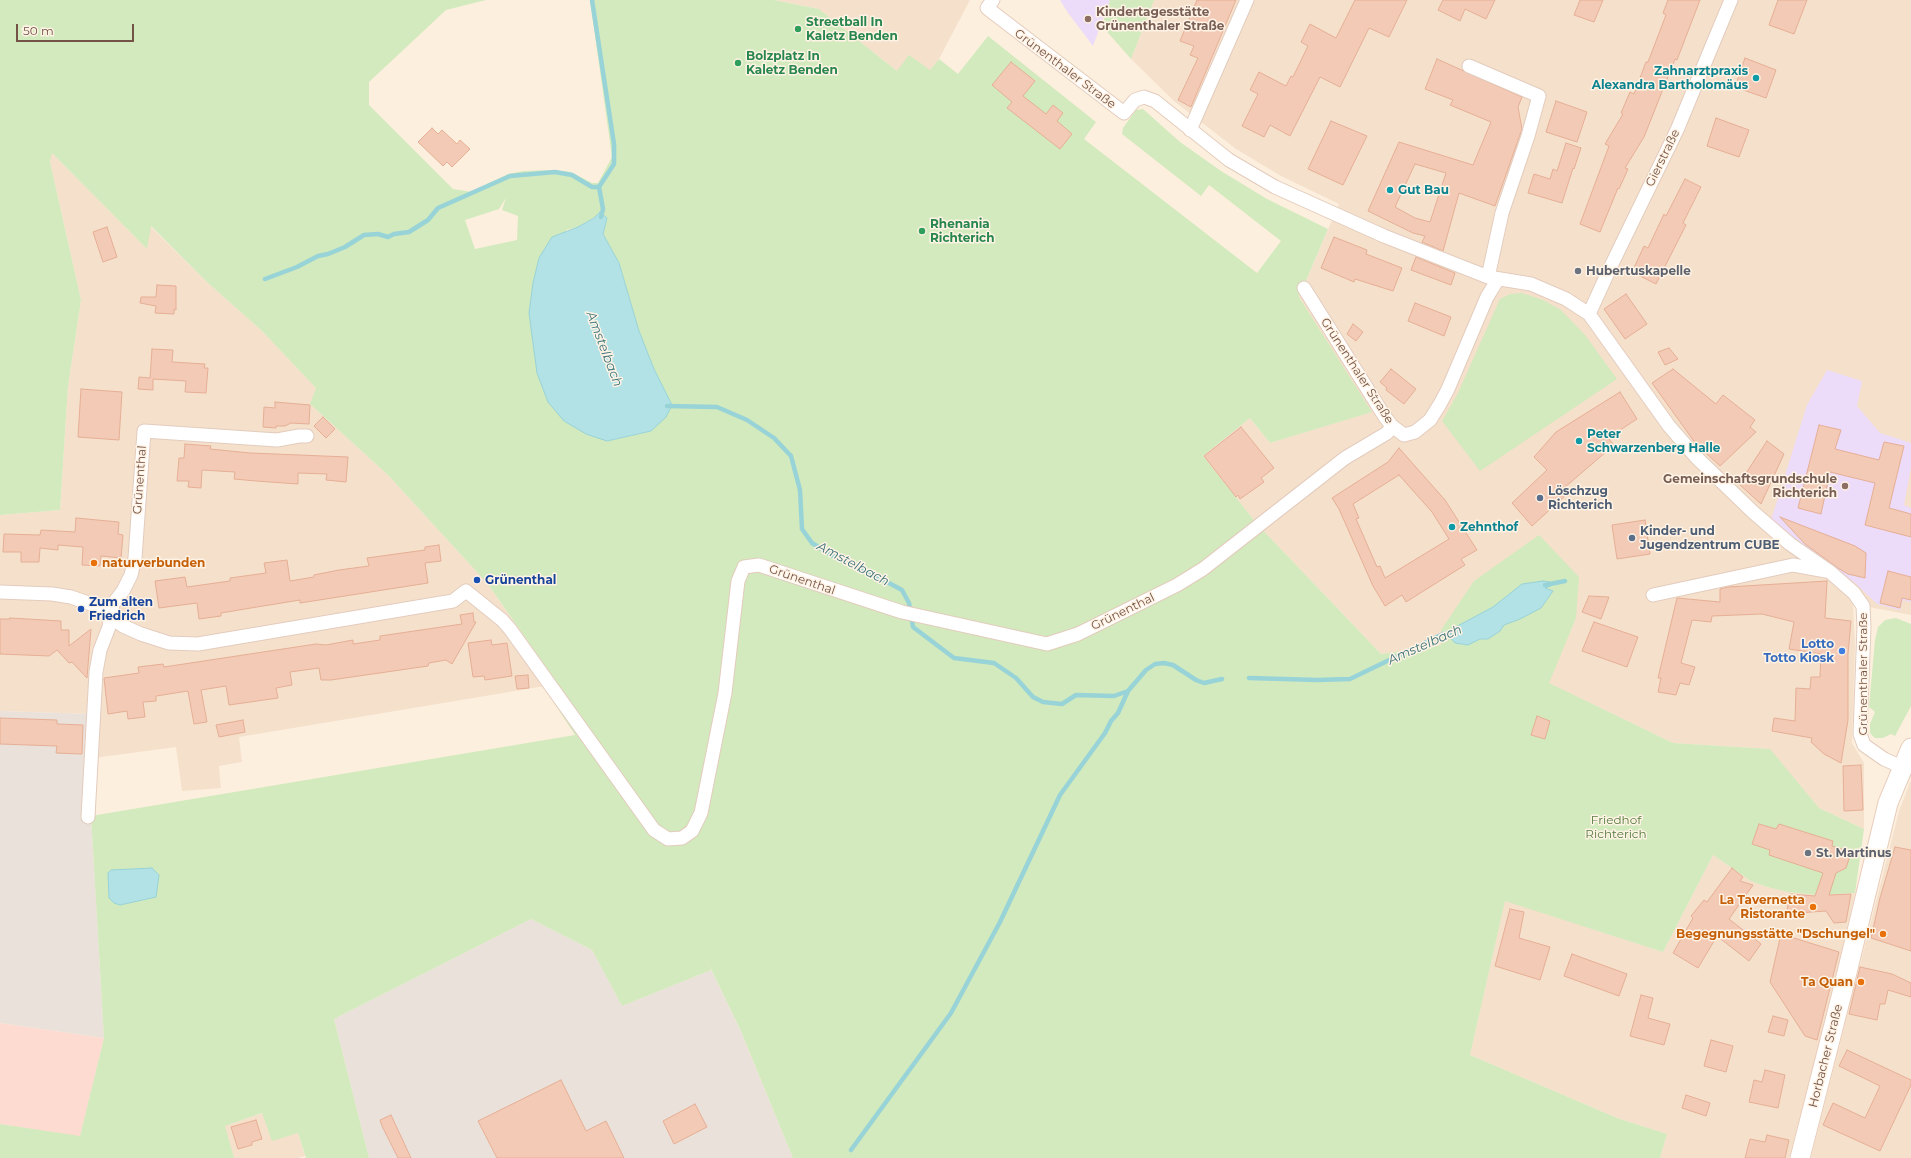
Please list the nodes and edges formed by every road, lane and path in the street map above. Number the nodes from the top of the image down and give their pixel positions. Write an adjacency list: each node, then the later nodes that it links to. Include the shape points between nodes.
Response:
1 (993, 0): 5 (street, Grünenthaler Straße, via 987,8 1124,113 1135,100 1144,97 1155,101)
2 (1247, 0): 5 (street)
3 (1731, 0): 8 (street, Gierstraße, via 1677,130)
4 (1469, 66): 6 (street, Grünenthaler Straße, via 1539,96 1502,213)
5 (1190, 130): 6 (street, Grünenthaler Straße, via 1229,160 1275,187 1384,236)
6 (1493, 278): 8 (street, Grünenthaler Straße, via 1531,284 1566,298); 9 (street, Grünenthaler Straße, via 1448,389 1430,420 1414,432 1404,435)
7 (1304, 288): 9 (street, Grünenthaler Straße)
8 (1589, 314): 11 (street, Grünenthaler Straße, via 1669,426 1696,457 1790,544)
9 (1392, 426): 14 (street, Grünenthal, via 1387,433 1345,458 1203,569 1177,585 1078,634 1047,644 902,612 759,566 744,567 738,581 725,693 701,813 692,831 682,838 668,839 654,830 510,629 466,592 453,601 198,644 170,643 141,634 123,626)
10 (307, 436): 14 (street, Grünenthal, via 277,440 144,431 131,575 113,604)
11 (1830, 571): 13 (street, via 1792,566); 16 (street, Grünenthaler Straße, via 1854,593 1863,606 1860,734 1864,745 1884,759)
12 (0, 592): 14 (street, Grünenthal, via 71,597 94,605)
13 (1653, 595)
14 (110, 615): 17 (street, Grünenthal, via 96,672)
15 (1911, 748): 16 (main road, Horbacher Straße)
16 (1902, 767): 18 (main road, Horbacher Straße, via 1880,831)
17 (88, 817)
18 (1800, 1158)

